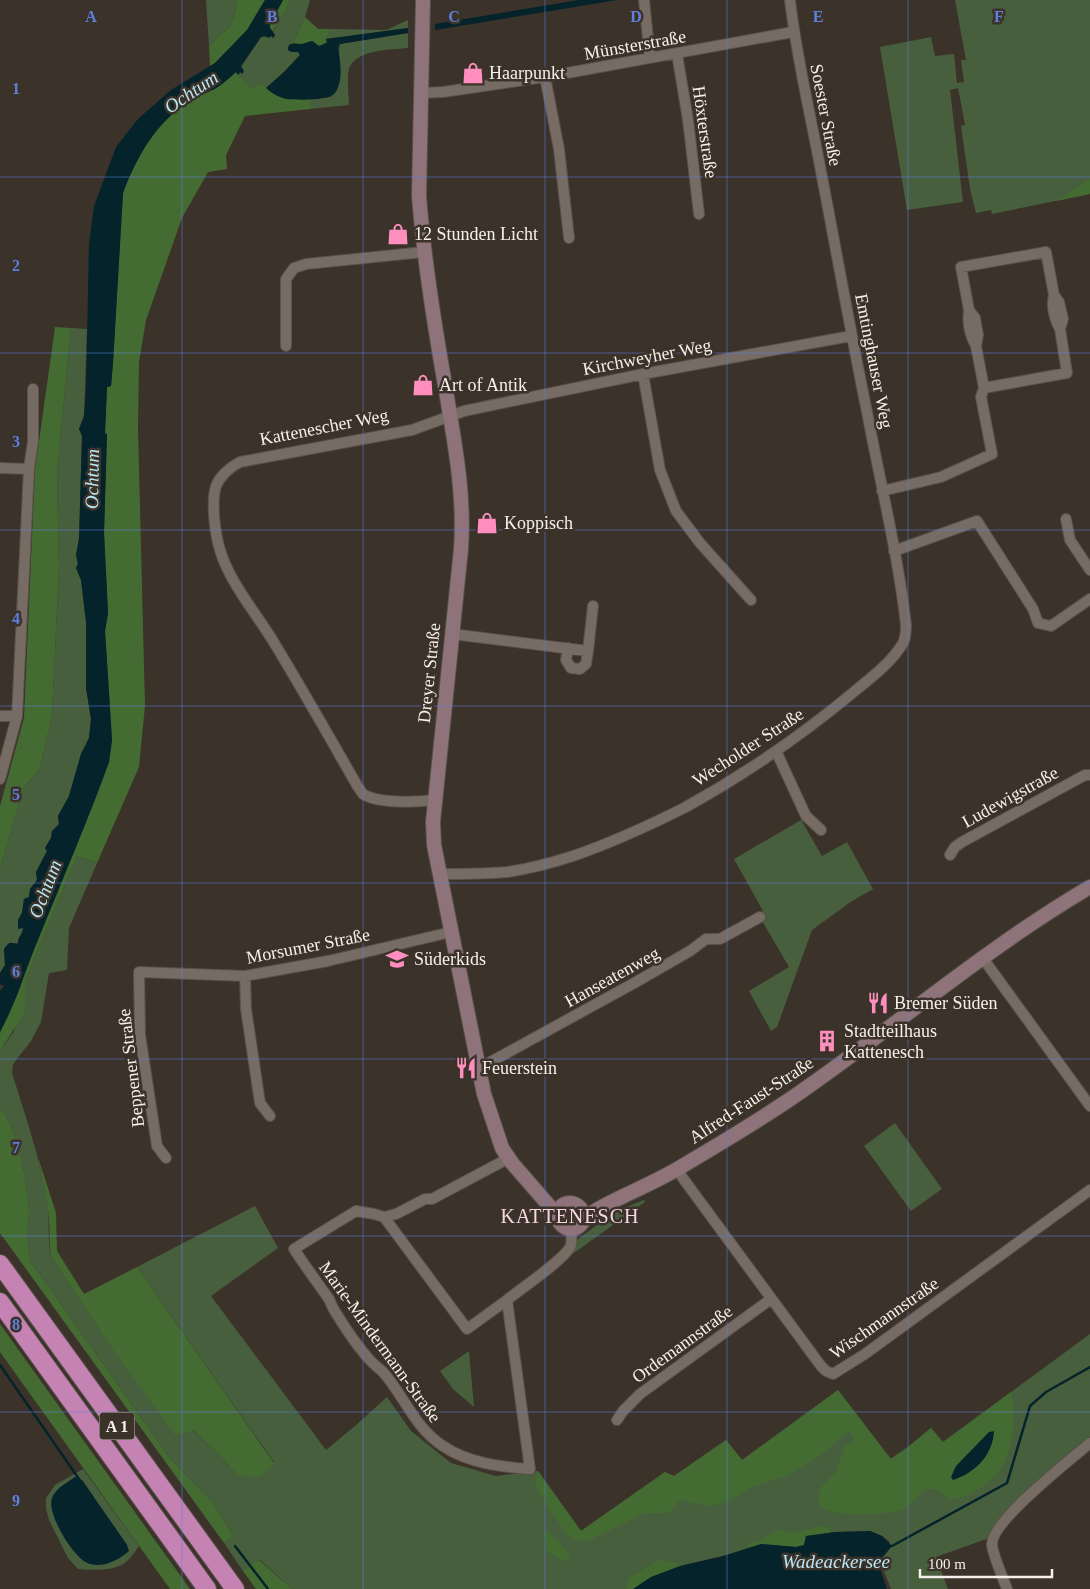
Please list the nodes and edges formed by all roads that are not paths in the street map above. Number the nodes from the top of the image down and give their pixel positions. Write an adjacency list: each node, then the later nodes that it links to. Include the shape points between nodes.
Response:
1 (423, 0): 8 (street)
2 (644, 0): 6 (street)
3 (790, 0): 4 (street, Soester Straße)
4 (793, 32): 5 (street, Münsterstraße); 10 (street, Soester Straße)
5 (677, 54): 6 (street, Münsterstraße); 9 (street, Höxterstraße)
6 (650, 58): 7 (street, Münsterstraße)
7 (545, 77): 8 (street, Münsterstraße); 11 (street, via 559,149)
8 (422, 94): 12 (street, via 419,196)
9 (700, 214)
10 (834, 237): 13 (street, Emtinghauser Weg)
11 (570, 238)
12 (424, 252): 14 (street, via 306,264 294,268 286,279); 18 (street)
13 (851, 336): 15 (street, Kirchweyher Weg); 21 (street, Emtinghauser Weg)
14 (286, 346)
15 (643, 374): 18 (street, Kirchweyher Weg); 26 (street, via 660,470 676,511)
16 (984, 388): 16 (street, via 1068,373 1059,302 1054,295 1046,252 961,267 969,310 975,318 976,346); 21 (street, via 982,397 992,454 941,477)
17 (32, 389): 20 (street, via 33,441)
18 (450, 416): 28 (street, Dreyer Straße, via 462,511); 36 (street, Kattenescher Weg, via 412,430 240,462 218,482 214,496 219,550 226,567 363,794 390,801)
19 (0, 468): 20 (street)
20 (29, 469): 32 (street)
21 (882, 491): 23 (street, Wecholder Straße)
22 (1066, 519): 24 (street, via 1070,540)
23 (894, 551): 25 (street, via 977,520 1033,609 1038,623 1051,626); 33 (street, Wecholder Straße, via 906,625 904,642 864,684)
24 (1090, 570)
25 (1090, 599)
26 (751, 600)
27 (593, 606): 30 (street)
28 (452, 634): 29 (street); 36 (street, Dreyer Straße)
29 (568, 648): 30 (street); 30 (street, via 566,660 570,668 580,669 586,664)
30 (588, 651)
31 (0, 716): 32 (street)
32 (17, 716): 35 (street)
33 (776, 751): 37 (street, via 806,816); 39 (street, Wecholder Straße, via 682,808 574,856 507,872)
34 (1090, 775): 38 (street, Ludewigstraße, via 962,842)
35 (0, 779)
36 (435, 800): 39 (street, Dreyer Straße, via 434,845)
37 (821, 830)
38 (950, 855)
39 (439, 874): 42 (street, Dreyer Straße)
40 (1090, 887): 43 (street, Alfred-Faust-Straße)
41 (760, 917): 46 (street, Hanseatenweg, via 720,939 706,939 636,982)
42 (450, 932): 45 (street, Morsumer Straße, via 328,961); 46 (street, Alfred-Faust-Straße)
43 (982, 957): 47 (street); 51 (street, Alfred-Faust-Straße, via 808,1087)
44 (139, 972): 45 (street, Morsumer Straße); 49 (street, Beppener Straße, via 140,1035 157,1146)
45 (245, 976): 48 (street, via 246,1008 260,1102)
46 (479, 1067): 50 (street, Alfred-Faust-Straße, via 484,1094 502,1148)
47 (1090, 1106)
48 (270, 1116)
49 (166, 1158)
50 (509, 1158): 53 (street, Alfred-Faust-Straße, via 557,1202); 54 (street, via 432,1198)
51 (678, 1169): 55 (street, Alfred-Faust-Straße); 57 (street, Wischmannstraße)
52 (1090, 1190): 57 (street, Wischmannstraße, via 833,1374 820,1366)
53 (561, 1210): 55 (street, Alfred-Faust-Straße, via 568,1203 575,1204); 55 (street, Alfred-Faust-Straße, via 558,1219 566,1228)
54 (384, 1217): 58 (street, via 467,1330); 58 (street, Marie-Mindermann-Straße, via 356,1211 294,1249 369,1360 383,1372 428,1435 443,1447 470,1459 508,1468 530,1469)
55 (578, 1219): 58 (street, via 568,1250)
56 (0, 1264): 63 (highway, A 1)
57 (771, 1299): 60 (street, Ordemannstraße, via 640,1394)
58 (507, 1300)
59 (0, 1302): 62 (highway, A 1)
60 (617, 1420)
61 (1090, 1443): 64 (street, via 1041,1484 993,1535 992,1545)
62 (208, 1589)
63 (235, 1589)
64 (1007, 1589)

